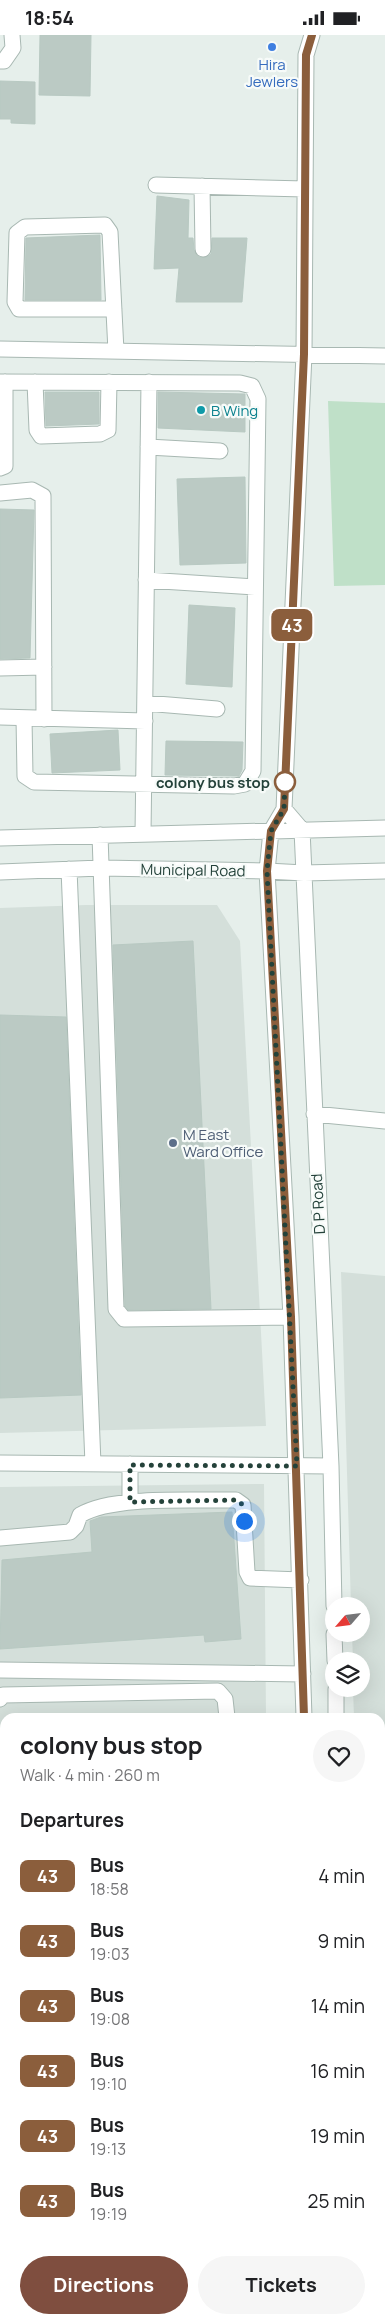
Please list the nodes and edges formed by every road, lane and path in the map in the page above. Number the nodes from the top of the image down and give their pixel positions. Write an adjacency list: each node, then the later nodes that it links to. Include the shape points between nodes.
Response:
1 (12, 35): 3 (street, via 12,48 4,61)
2 (312, 35): 6 (street, via 306,55)
3 (0, 61)
4 (156, 185): 5 (street)
5 (202, 186): 6 (street); 7 (street)
6 (305, 189): 11 (street)
7 (203, 249)
8 (114, 309): 8 (street, via 110,232 105,225 25,227 17,233 15,302 19,309); 10 (street)
9 (0, 349): 10 (street)
10 (116, 351): 11 (street)
11 (304, 354): 12 (street); 32 (street)
12 (385, 356)
13 (3, 382): 14 (street); 19 (street, via 5,466)
14 (35, 382): 15 (street); 15 (street, via 37,430 41,436 100,434 108,430)
15 (109, 382): 16 (street)
16 (149, 382): 17 (street); 22 (street, via 240,383 252,386 258,399)
17 (148, 447): 18 (street); 21 (street)
18 (220, 451)
19 (0, 468)
20 (0, 493): 23 (street, via 32,490 43,496)
21 (146, 580): 22 (street); 25 (street)
22 (255, 587): 31 (street, via 253,771 245,784 234,786)
23 (44, 667): 24 (street); 29 (street)
24 (0, 668)
25 (145, 703): 26 (street); 30 (street)
26 (217, 709)
27 (0, 717): 28 (street)
28 (24, 718): 29 (street); 31 (street, via 25,776 34,782)
29 (44, 719): 30 (street)
30 (145, 721): 31 (street)
31 (144, 783): 36 (street)
32 (284, 809): 34 (street); 35 (street)
33 (385, 828): 34 (street)
34 (302, 830): 35 (street); 44 (street, D P Road)
35 (271, 831): 36 (street); 41 (street)
36 (143, 834): 37 (street)
37 (100, 835): 38 (street); 39 (street)
38 (0, 838)
39 (101, 868): 40 (street, Municipal Road); 41 (street, Municipal Road); 47 (street, via 116,1309 124,1319)
40 (69, 869): 43 (street, Municipal Road); 49 (street)
41 (267, 871): 44 (street, Municipal Road); 47 (street)
42 (385, 871): 44 (street, Municipal Road)
43 (0, 872)
44 (304, 873): 45 (street, D P Road)
45 (314, 1114): 46 (street); 52 (street, D P Road)
46 (385, 1121)
47 (291, 1317): 51 (street)
48 (0, 1463): 49 (street)
49 (93, 1464): 50 (street)
50 (130, 1465): 51 (street); 53 (street)
51 (297, 1466): 52 (street); 55 (street)
52 (331, 1466): 56 (street, D P Road)
53 (130, 1502): 54 (street, via 88,1510 80,1515 70,1532); 55 (street, via 236,1500 243,1505 250,1578)
54 (0, 1538)
55 (301, 1580): 58 (street)
56 (334, 1597)
57 (0, 1669): 58 (street)
58 (303, 1674): 62 (street)
59 (336, 1697): 63 (street)
60 (0, 1699): 61 (street, via 3,1695 218,1691 225,1699)
61 (227, 1713)
62 (304, 1713)
63 (336, 1713)

